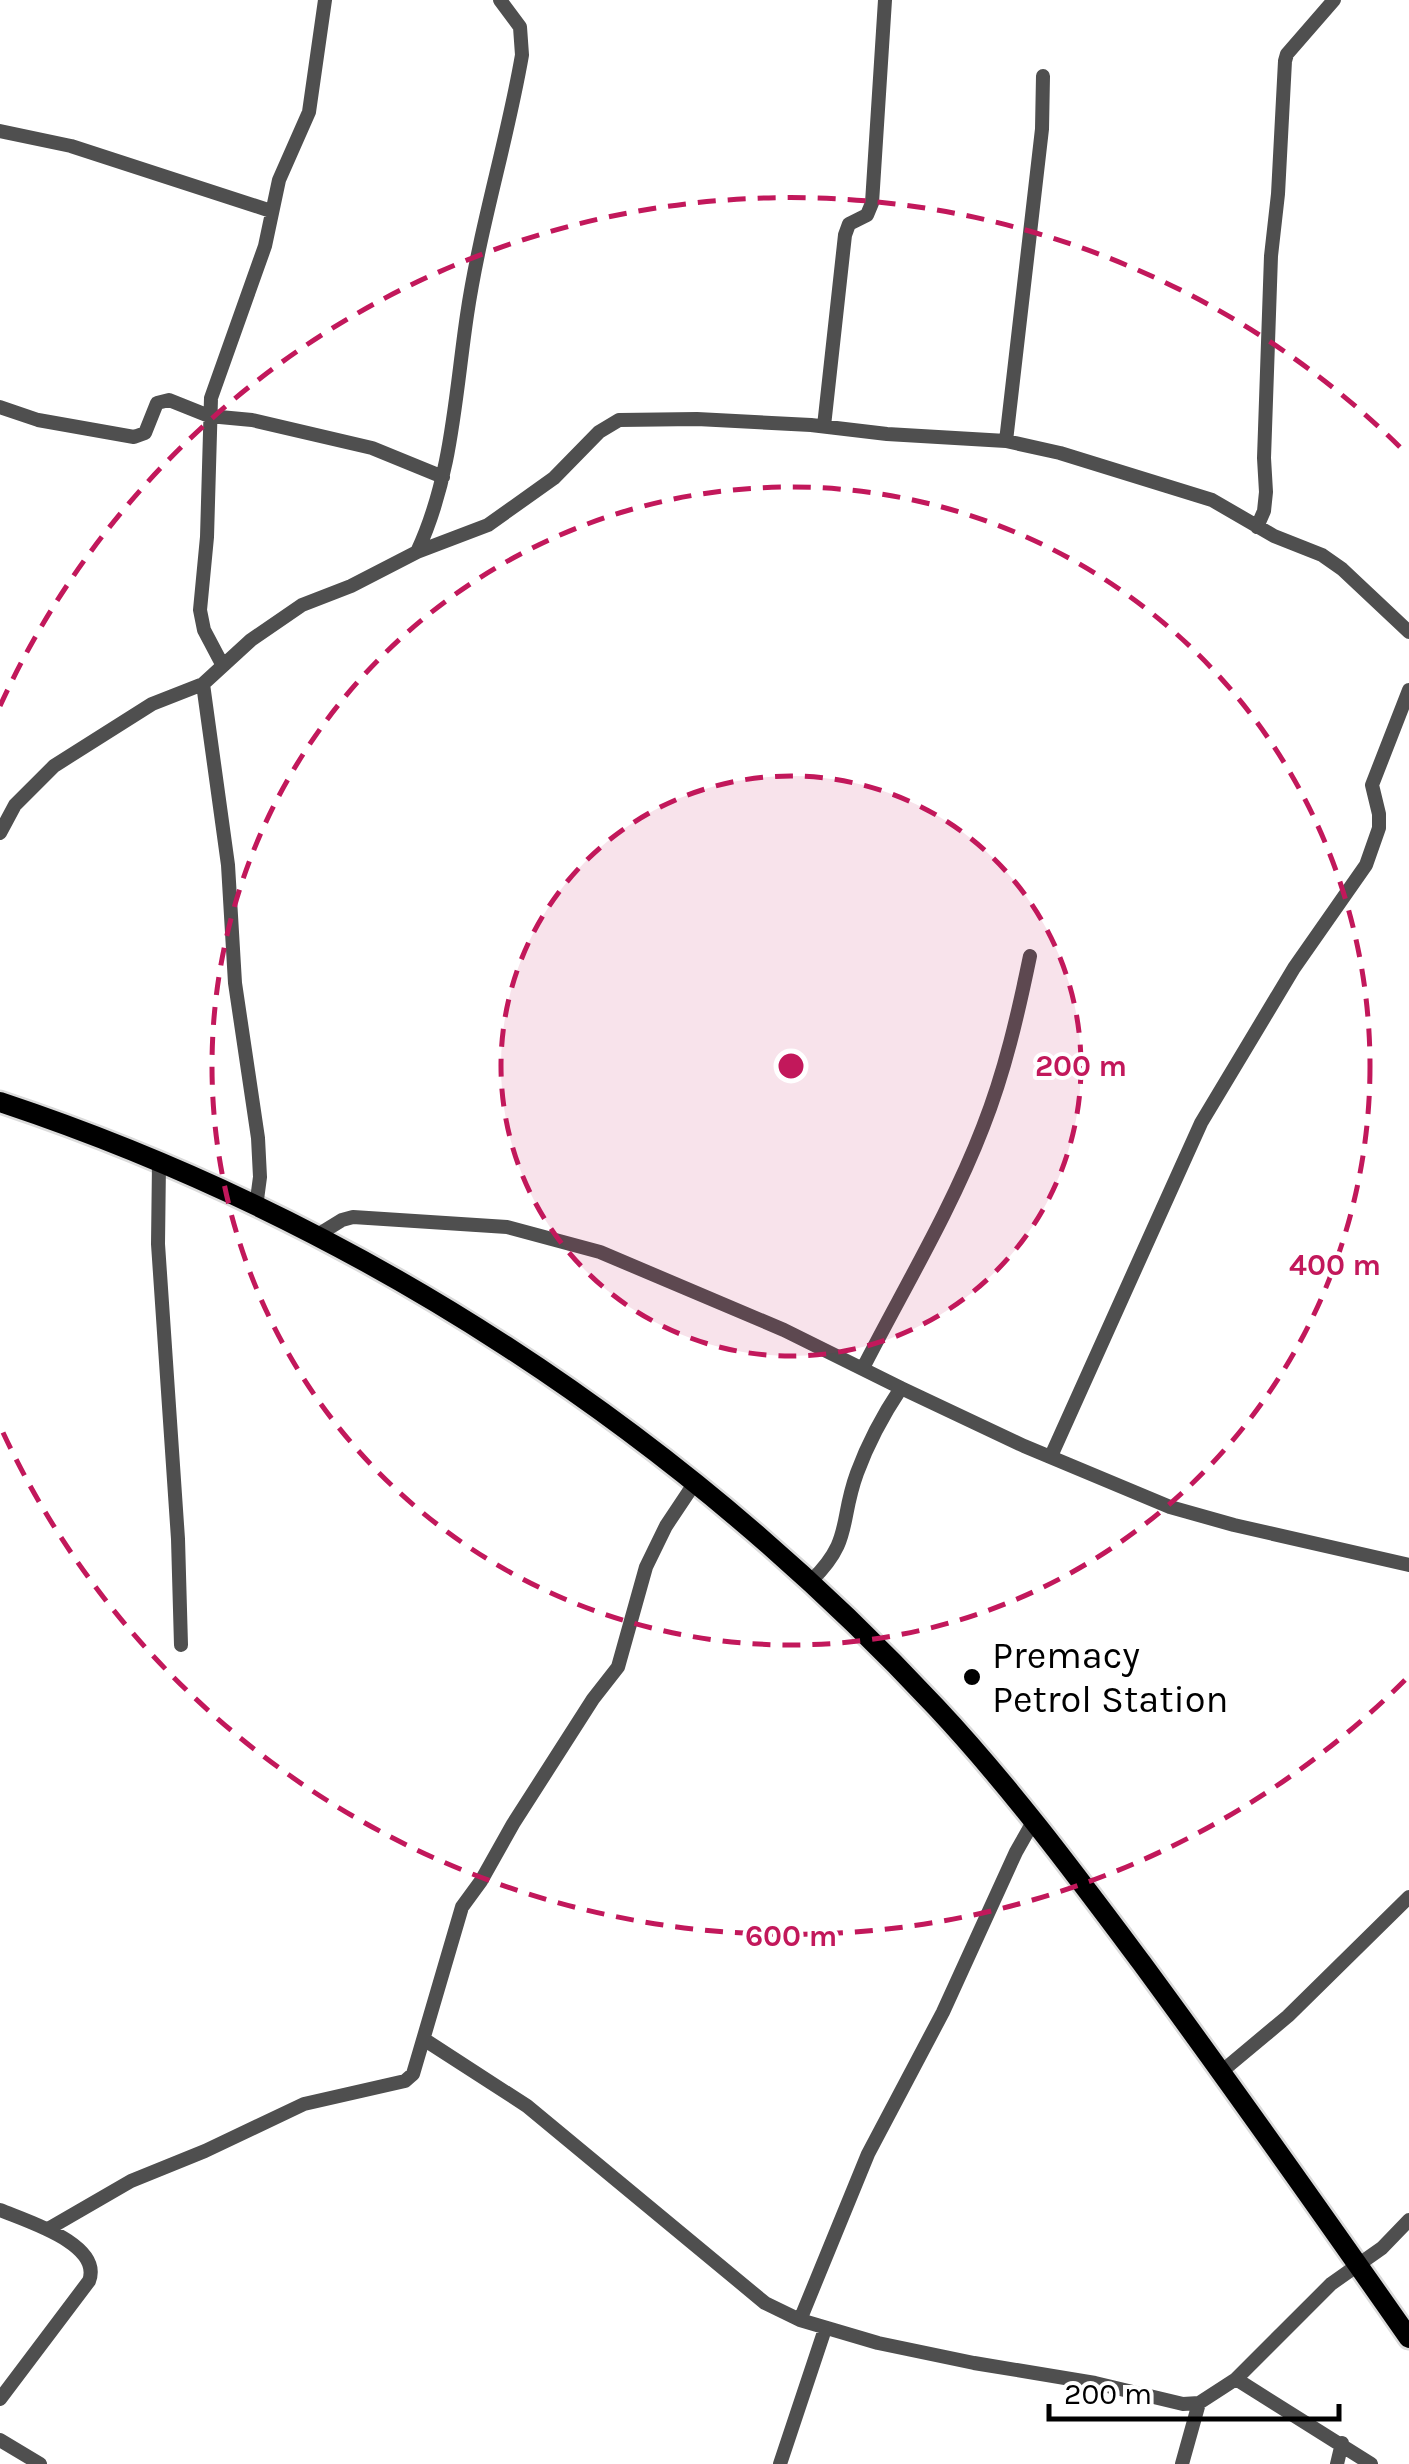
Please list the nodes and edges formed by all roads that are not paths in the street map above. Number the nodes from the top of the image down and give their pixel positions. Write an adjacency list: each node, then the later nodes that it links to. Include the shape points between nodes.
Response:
1 (325, 0): 7 (street, via 308,112)
2 (500, 0): 12 (street, via 520,27 522,54 467,315)
3 (885, 0): 10 (street, via 872,204 845,234)
4 (1334, 0): 13 (street, via 1284,61 1266,492)
5 (1043, 76): 11 (street)
6 (0, 132): 7 (street, via 72,146)
7 (271, 211): 9 (street)
8 (0, 407): 9 (street, via 134,437 145,433 164,400)
9 (208, 416): 12 (street, via 372,448); 16 (street, via 200,619)
10 (824, 426): 11 (street); 14 (street, via 619,420 508,512)
11 (1006, 441): 13 (street, via 1197,494)
12 (443, 477): 14 (street)
13 (1257, 527): 15 (street, via 1333,561)
14 (418, 552): 16 (street, via 302,605)
15 (1409, 632)
16 (223, 666): 17 (street)
17 (204, 684): 19 (street, via 152,704 54,766 15,804); 23 (street, via 228,865 234,983 258,1138)
18 (1409, 690): 27 (street, via 1372,785 1378,828 1366,864 1201,1123)
19 (0, 833)
20 (1030, 956): 25 (street, via 985,1123)
21 (0, 1102): 22 (highway)
22 (159, 1163): 23 (highway); 31 (street)
23 (256, 1207): 24 (highway)
24 (316, 1236): 25 (street, via 353,1217 507,1227 634,1264); 28 (highway, via 505,1345)
25 (863, 1368): 26 (street)
26 (900, 1388): 27 (street); 30 (street, via 864,1456 840,1547)
27 (1050, 1456): 29 (street, via 1191,1514)
28 (696, 1480): 30 (highway); 34 (street, via 646,1567 618,1667 462,1907)
29 (1409, 1565)
30 (811, 1581): 32 (highway, via 938,1709)
31 (180, 1645)
32 (1034, 1822): 35 (highway); 40 (street, via 868,2154)
33 (1409, 1897): 35 (street, via 1274,2030)
34 (425, 2040): 38 (street, via 405,2081 304,2104 131,2181); 40 (street, via 503,2088 764,2303)
35 (1221, 2072): 39 (highway)
36 (0, 2210): 38 (street)
37 (1409, 2220): 39 (street)
38 (48, 2229): 44 (street, via 85,2254 92,2274)
39 (1358, 2265): 42 (highway); 43 (street)
40 (800, 2320): 41 (street)
41 (825, 2329): 45 (street); 49 (street)
42 (1409, 2338)
43 (1236, 2378): 45 (street); 47 (street)
44 (0, 2399)
45 (1199, 2403): 50 (street)
46 (0, 2440): 48 (street)
47 (1342, 2443): 51 (street); 52 (street)
48 (40, 2464)
49 (780, 2464)
50 (1182, 2464)
51 (1337, 2464)
52 (1372, 2464)

